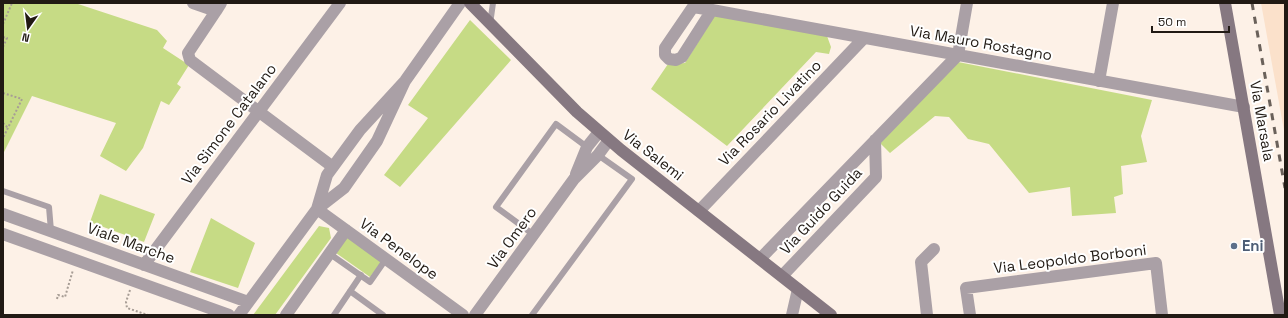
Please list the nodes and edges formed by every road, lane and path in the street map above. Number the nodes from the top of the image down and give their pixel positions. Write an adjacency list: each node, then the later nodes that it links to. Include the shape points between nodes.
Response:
1 (12, 3): 12 (path)
2 (193, 3): 10 (street)
3 (340, 3): 24 (street, Via Simone Catalano)
4 (460, 3): 20 (street)
5 (470, 3): 13 (street, Via Salemi)
6 (493, 3): 13 (lane)
7 (967, 3): 19 (street)
8 (1113, 3): 21 (street)
9 (1224, 3): 23 (street, Via Marsala)
10 (218, 7): 24 (street, via 188,53 190,60)
11 (712, 10): 11 (street, Via Mauro Rostagno, via 692,7 665,48 665,55 669,59 676,60 682,57); 16 (street, Via Mauro Rostagno)
12 (3, 24)
13 (490, 24): 27 (street, Via Salemi)
14 (3, 37): 15 (path)
15 (7, 38): 17 (path); 18 (path)
16 (864, 38): 19 (street, Via Mauro Rostagno); 37 (street, Via Rosario Livatino)
17 (3, 41)
18 (3, 47)
19 (958, 55): 21 (street, Via Mauro Rostagno); 30 (street, Via Guido Guida)
20 (405, 81): 33 (street, via 360,130); 36 (street, via 377,141 344,188)
21 (1099, 81): 23 (street, Via Mauro Rostagno)
22 (3, 93): 26 (path, via 22,99)
23 (1244, 107): 71 (street, Via Marsala)
24 (259, 111): 33 (street); 49 (street, Via Simone Catalano)
25 (3, 123): 26 (path)
26 (8, 128): 28 (path)
27 (599, 132): 29 (street, Via Salemi); 31 (street)
28 (3, 138)
29 (609, 140): 32 (street); 37 (street, Via Salemi)
30 (875, 140): 47 (street, Via Guido Guida); 51 (street, Via Guido Guida, via 876,177)
31 (588, 147): 34 (street); 42 (lane, via 556,124 496,207)
32 (598, 155): 34 (street); 65 (lane, via 632,179)
33 (333, 167): 36 (street, via 327,175)
34 (574, 179): 42 (street, Via Omero)
35 (3, 191): 40 (lane, via 49,207)
36 (317, 209): 39 (street, Via Penelope); 56 (street)
37 (699, 211): 47 (street, Via Salemi)
38 (3, 214): 40 (street, Viale Marche)
39 (346, 230): 45 (street); 46 (street, Via Penelope)
40 (51, 231): 43 (street); 49 (street, Viale Marche)
41 (3, 234): 43 (street)
42 (534, 234): 64 (street, Via Omero)
43 (45, 249): 48 (street)
44 (934, 249): 68 (street, via 921,262)
45 (330, 254): 50 (lane); 60 (street)
46 (386, 259): 50 (lane, via 370,282); 63 (street, Via Penelope)
47 (760, 259): 51 (street, Via Salemi)
48 (76, 260): 52 (street); 55 (path, via 65,297 58,295)
49 (144, 265): 56 (street, Viale Marche)
50 (361, 276): 54 (lane)
51 (782, 276): 53 (street, Via Salemi)
52 (133, 281): 57 (path, via 126,302 127,308); 58 (street)
53 (798, 288): 66 (street); 67 (street, Via Salemi)
54 (350, 291): 61 (lane); 62 (lane)
55 (57, 299)
56 (248, 302): 59 (street)
57 (148, 315)
58 (229, 315)
59 (239, 315)
60 (286, 315)
61 (334, 315)
62 (383, 315)
63 (462, 315)
64 (475, 315)
65 (532, 315)
66 (792, 315)
67 (832, 315)
68 (927, 315)
69 (970, 315): 70 (street, Via Leopoldo Borboni, via 966,288 1156,264)
70 (1162, 315)
71 (1280, 315)

